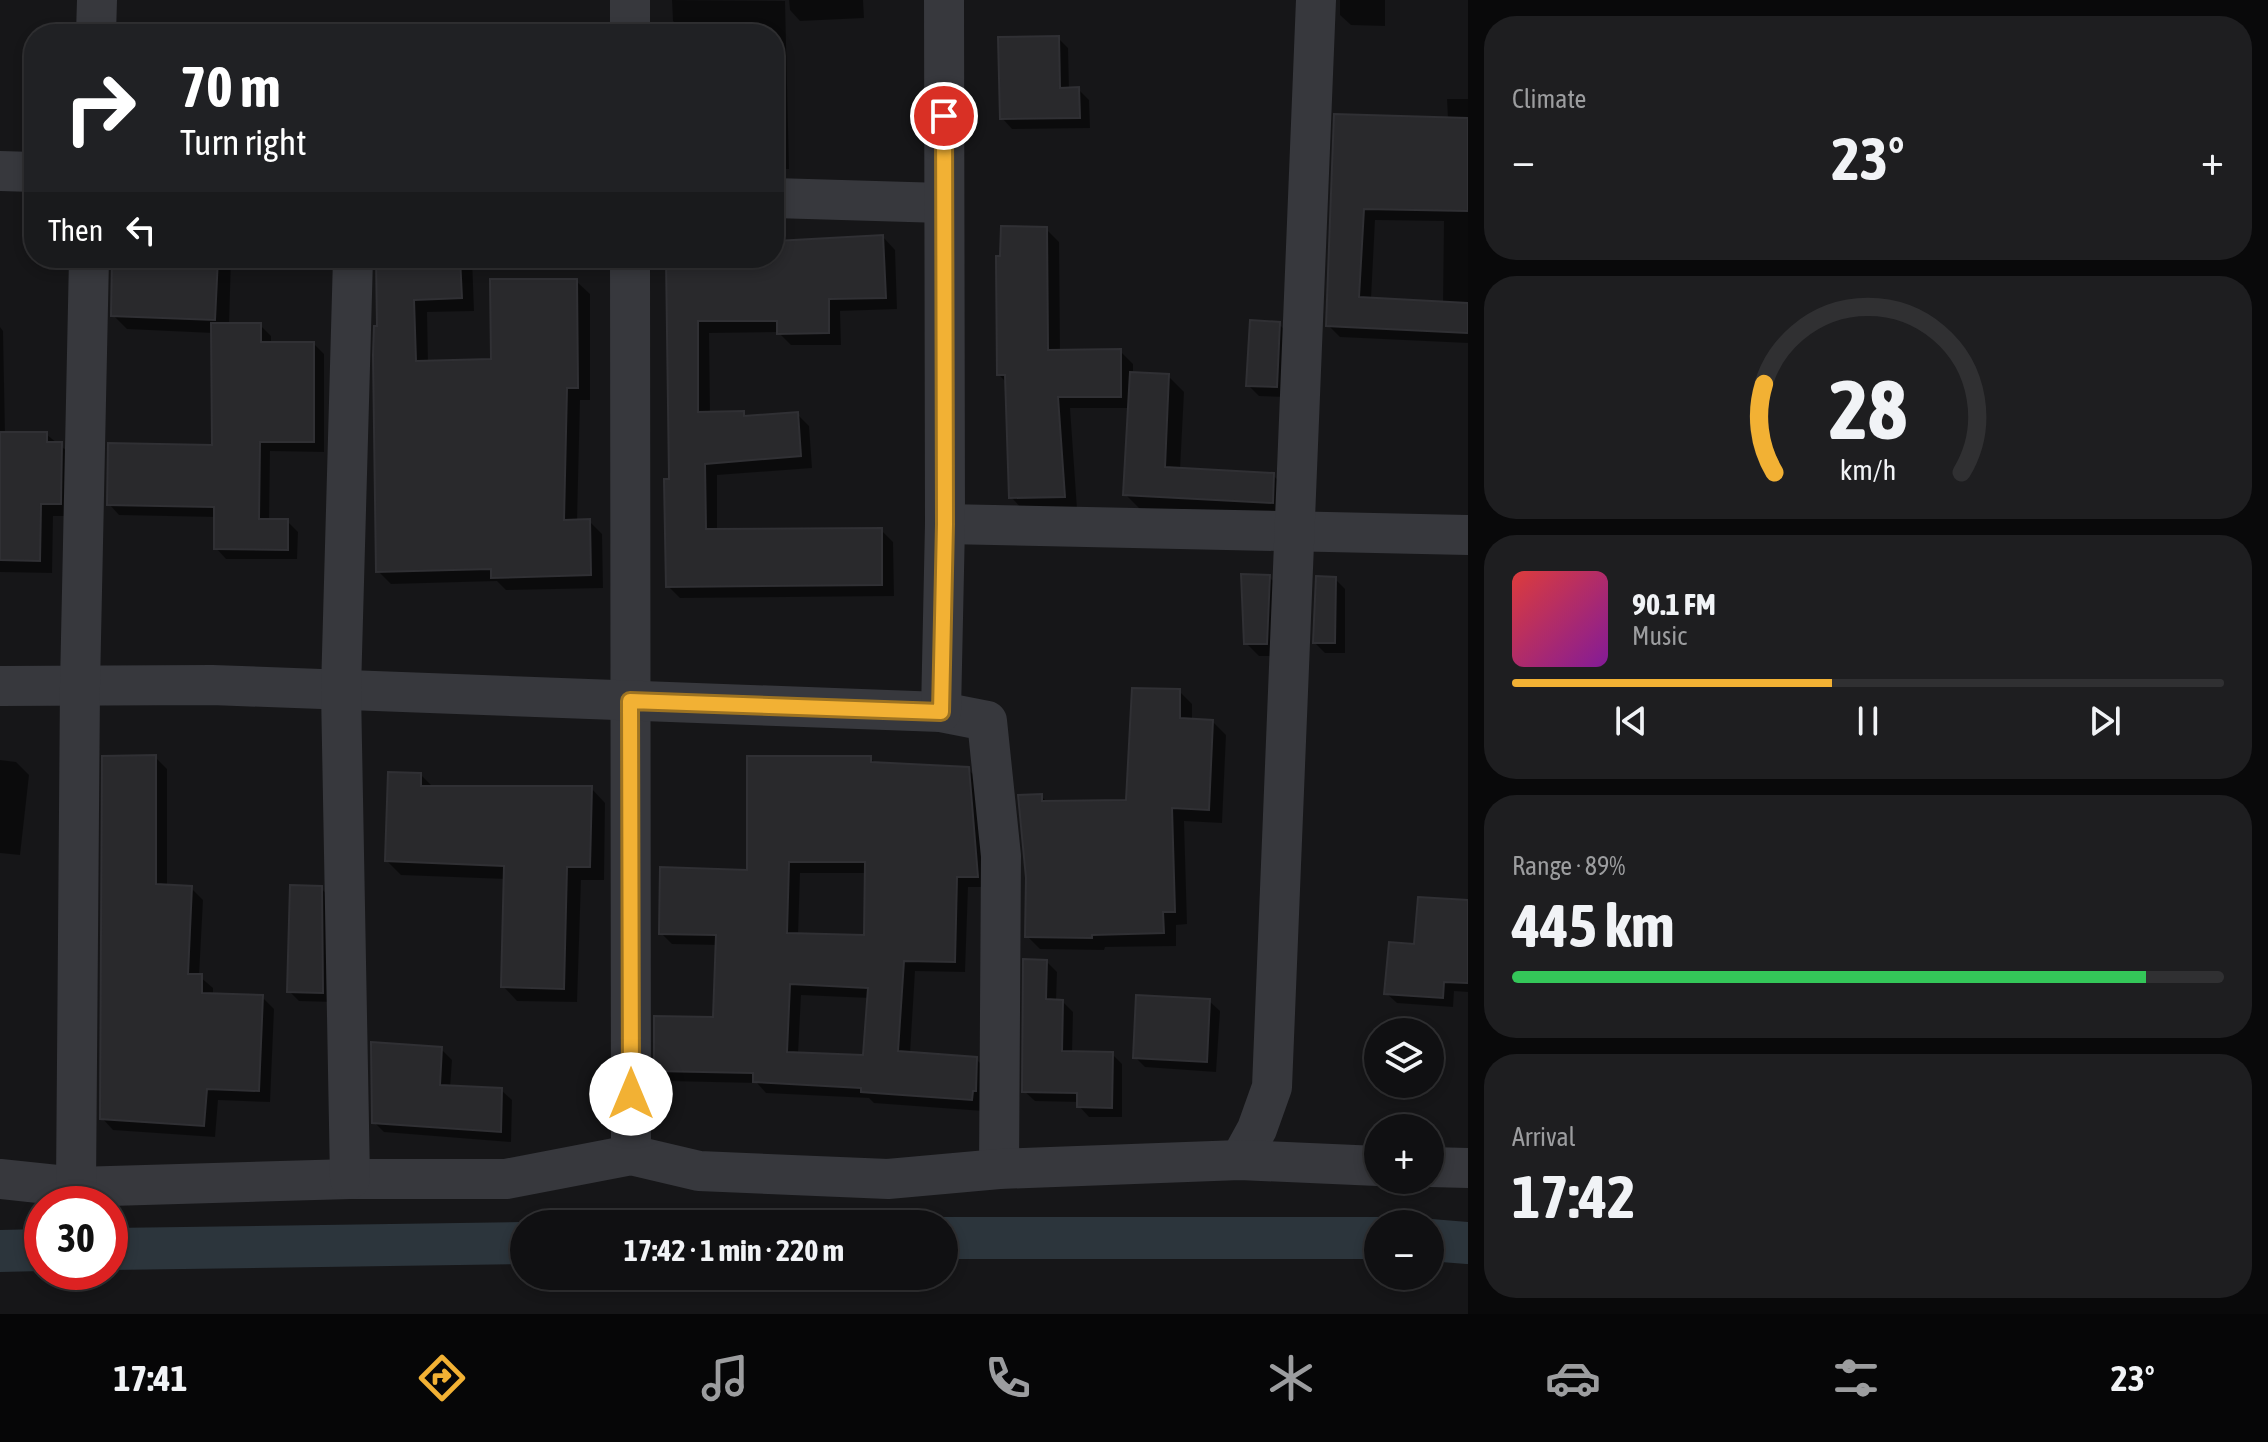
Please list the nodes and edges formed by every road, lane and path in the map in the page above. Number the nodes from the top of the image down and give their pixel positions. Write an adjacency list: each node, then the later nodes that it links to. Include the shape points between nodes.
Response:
1 (97, 0): 5 (street)
2 (630, 0): 6 (street)
3 (944, 0): 10 (street)
4 (1316, 0): 15 (street)
5 (96, 24)
6 (630, 24)
7 (0, 171): 8 (street)
8 (24, 172)
9 (784, 198): 10 (street)
10 (943, 203): 14 (street)
11 (89, 268): 18 (street)
12 (353, 268): 19 (street)
13 (630, 268): 20 (street)
14 (945, 524): 15 (street); 21 (street)
15 (1294, 531): 16 (street); 23 (street, via 1272,1087)
16 (1468, 535)
17 (0, 686): 18 (street)
18 (80, 686): 19 (street); 31 (street)
19 (341, 690): 20 (street); 29 (street)
20 (630, 701): 21 (street); 22 (street)
21 (941, 712): 27 (street, via 987,721 1001,856)
22 (631, 1155): 27 (street, via 699,1171 888,1179); 29 (street, via 506,1179)
23 (1240, 1160): 24 (street); 27 (street)
24 (1364, 1165)
25 (1444, 1167): 26 (street)
26 (1468, 1168)
27 (999, 1169)
28 (0, 1179): 30 (street)
29 (350, 1179): 32 (street)
30 (66, 1186)
31 (76, 1186)
32 (110, 1186)

